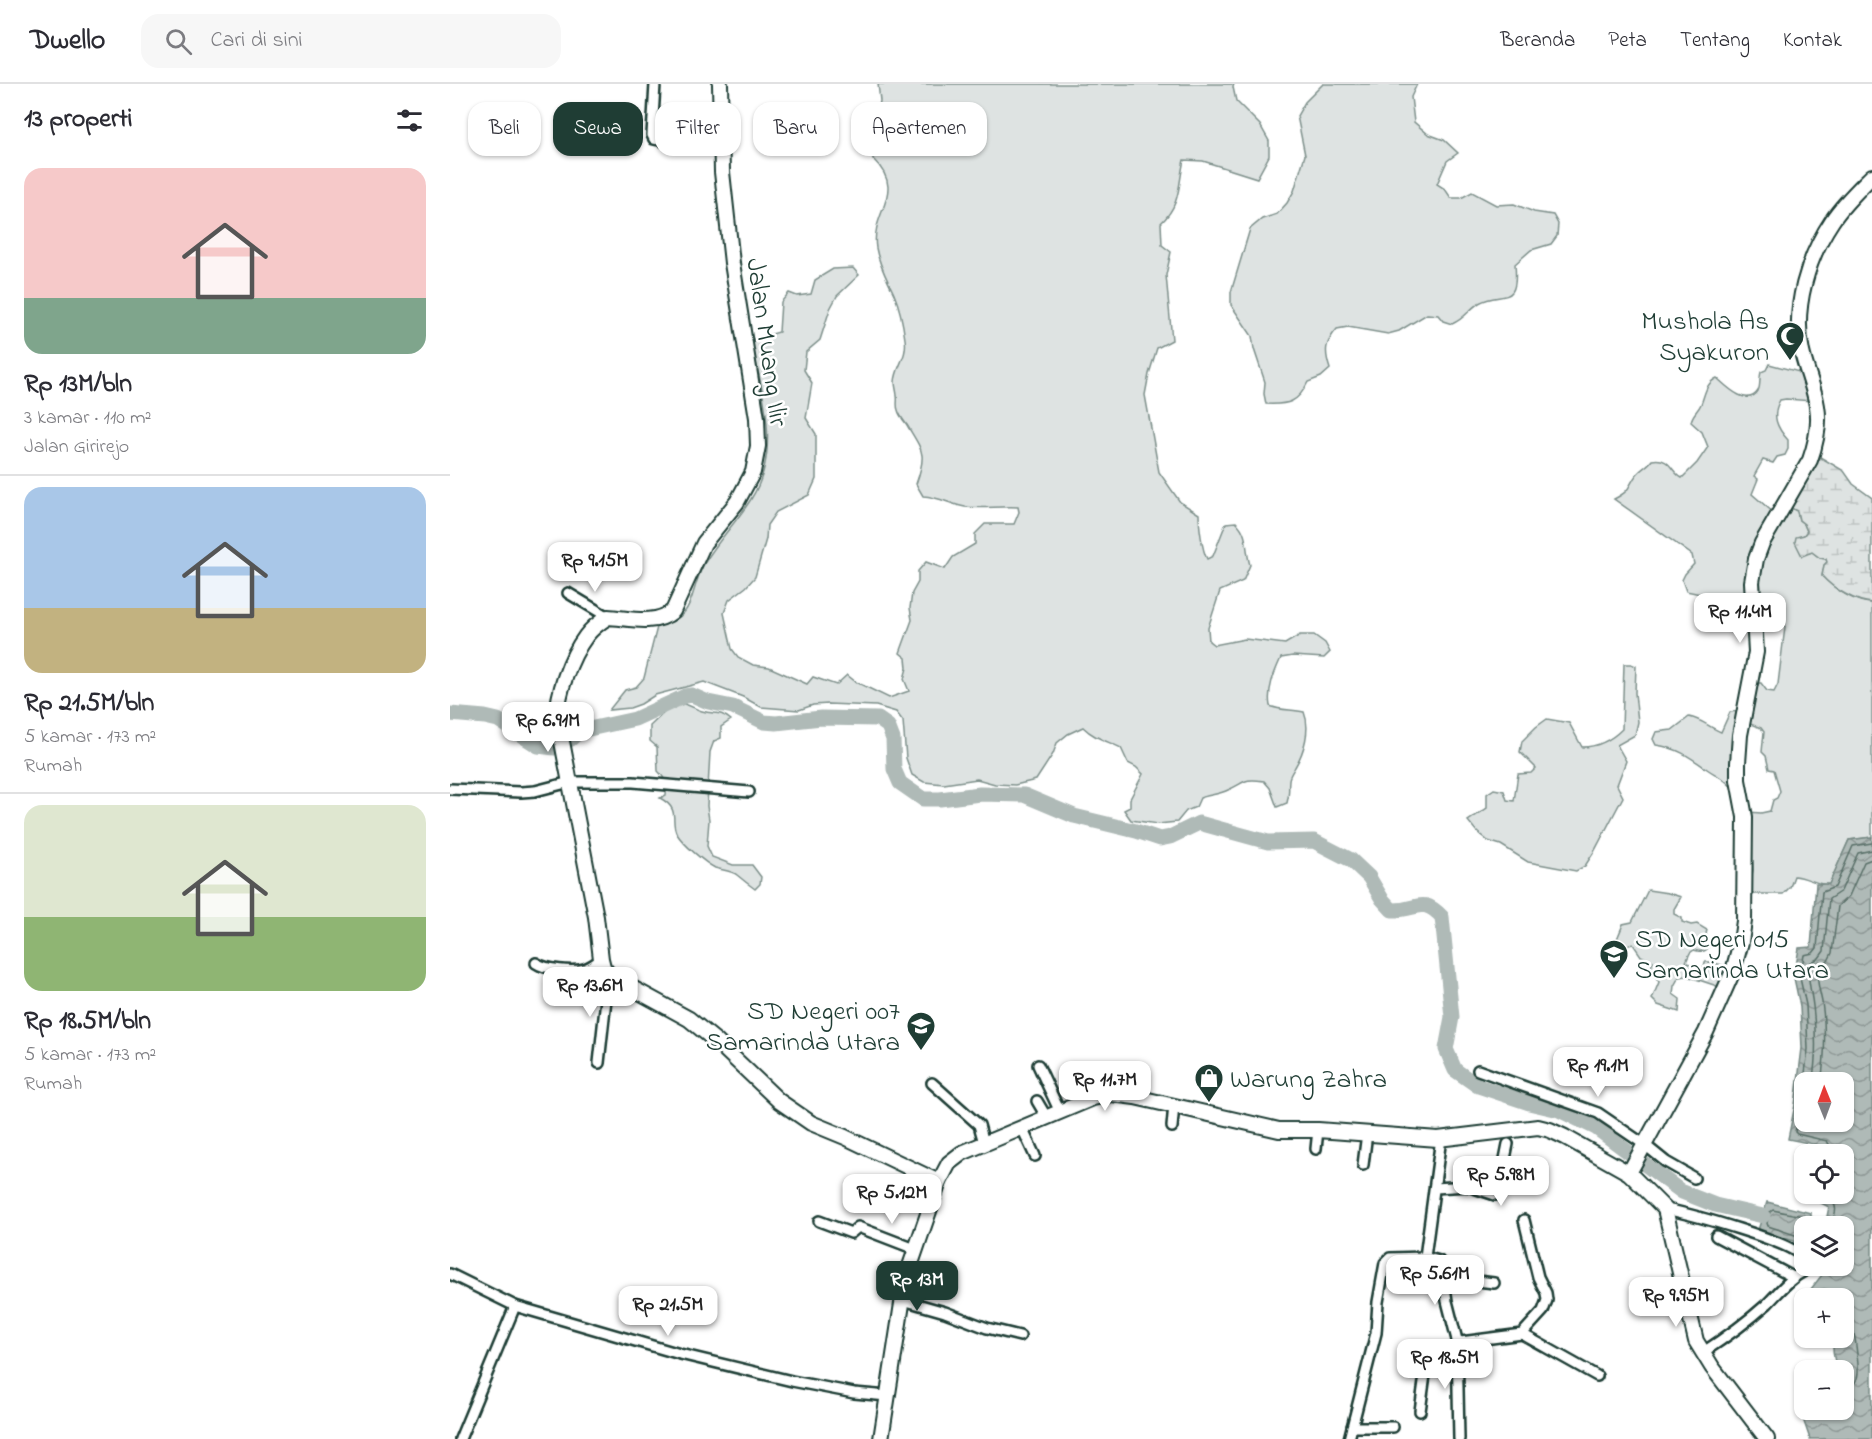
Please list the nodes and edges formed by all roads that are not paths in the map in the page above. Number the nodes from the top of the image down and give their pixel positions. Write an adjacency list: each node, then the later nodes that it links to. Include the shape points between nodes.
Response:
1 (655, 84): 4 (street)
2 (720, 84): 3 (main road, Jalan Muang Ilir)
3 (721, 102)
4 (655, 139)
5 (722, 156): 8 (main road, Jalan Muang Ilir, via 732,263 757,418 758,446 753,472 737,502 704,543 673,611 655,621)
6 (1872, 176): 29 (main road, via 1833,220 1809,268 1801,303 1800,339 1818,407 1814,450 1762,543 1752,582 1756,652 1738,763 1745,817 1741,942 1733,971 1706,1032)
7 (568, 592): 8 (street)
8 (608, 616): 9 (main road, via 584,638 558,698 558,721)
9 (570, 780): 10 (street, via 521,792); 11 (street); 12 (main road)
10 (450, 789)
11 (749, 792)
12 (601, 959): 13 (street, via 580,970 548,968); 14 (main road)
13 (536, 963)
14 (610, 976): 15 (street); 35 (main road, via 688,1019 779,1101 811,1123)
15 (599, 1064)
16 (1038, 1065): 21 (street)
17 (1478, 1070): 29 (street, via 1583,1106)
18 (932, 1083): 27 (street, via 979,1125)
19 (1037, 1101): 21 (street)
20 (1174, 1105): 21 (main road, via 1112,1094); 22 (street); 24 (main road, via 1278,1130)
21 (1054, 1115): 23 (main road)
22 (1172, 1127)
23 (1022, 1128): 27 (main road); 31 (street)
24 (1317, 1130): 25 (main road); 30 (street)
25 (1367, 1133): 26 (main road); 32 (street)
26 (1441, 1138): 33 (main road, via 1542,1128); 36 (street)
27 (984, 1143): 35 (main road, via 948,1163)
28 (1508, 1144): 36 (street, via 1498,1194 1468,1186)
29 (1645, 1145): 33 (main road); 34 (street)
30 (1316, 1149)
31 (1035, 1156)
32 (1363, 1165)
33 (1631, 1170): 37 (main road)
34 (1694, 1178)
35 (939, 1182): 41 (main road)
36 (1435, 1188): 43 (street)
37 (1665, 1209): 42 (street, via 1766,1238); 53 (main road, via 1689,1316)
38 (1524, 1220): 50 (street, via 1547,1300 1543,1311)
39 (819, 1221): 41 (street, via 851,1233 858,1227)
40 (1716, 1236): 46 (street)
41 (915, 1249): 48 (main road)
42 (1794, 1251)
43 (1425, 1257): 45 (street, via 1439,1261); 58 (street, via 1390,1258 1385,1263 1376,1333)
44 (450, 1274): 49 (street)
45 (1444, 1276): 47 (street); 52 (street)
46 (1793, 1277): 53 (street, via 1742,1326)
47 (1494, 1283)
48 (903, 1300): 51 (street); 56 (main road)
49 (515, 1306): 56 (street, via 750,1372); 60 (street)
50 (1522, 1334): 52 (street); 55 (street)
51 (1020, 1336)
52 (1457, 1340): 54 (street)
53 (1702, 1353): 64 (main road)
54 (1458, 1359): 57 (street, via 1427,1360); 63 (street)
55 (1597, 1376)
56 (888, 1396): 61 (main road)
57 (1420, 1411)
58 (1352, 1427): 59 (street); 62 (street)
59 (1393, 1427)
60 (460, 1439)
61 (881, 1439)
62 (1349, 1439)
63 (1460, 1439)
64 (1767, 1439)

